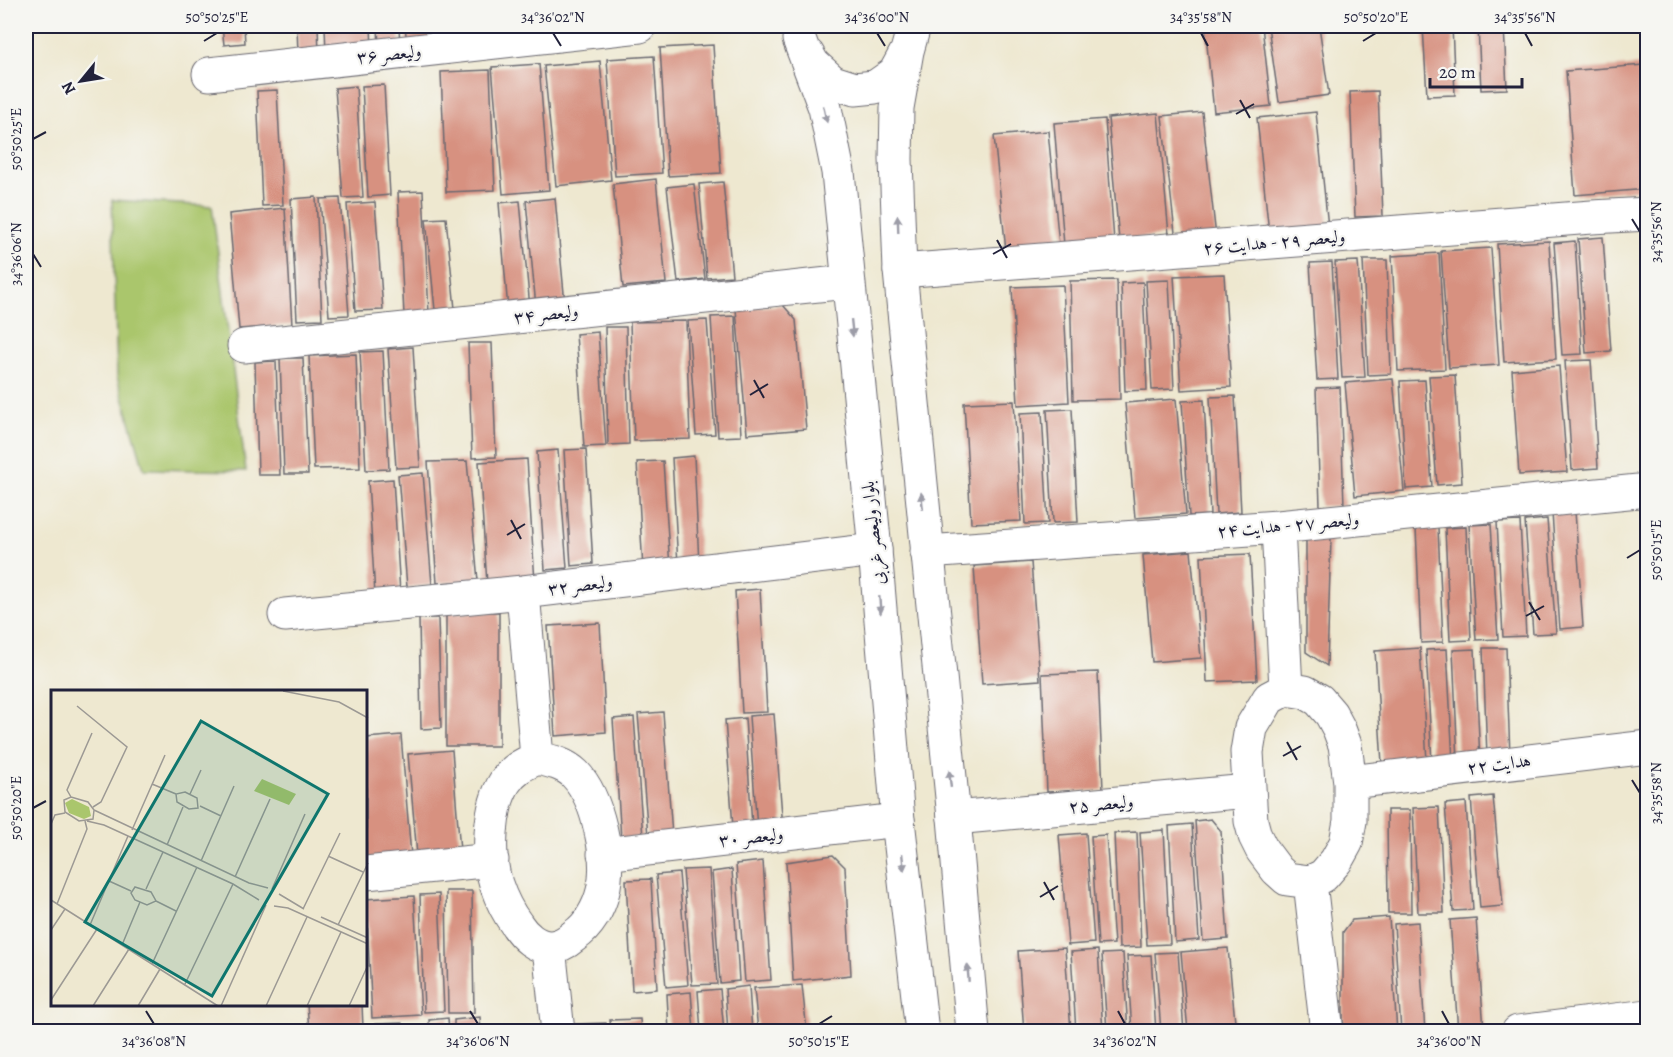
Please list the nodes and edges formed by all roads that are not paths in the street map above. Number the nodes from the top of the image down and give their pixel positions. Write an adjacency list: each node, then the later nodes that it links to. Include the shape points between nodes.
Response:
1 (640, 26): 4 (street, ولیعصر ۳۶)
2 (797, 32): 3 (street, via 813,63 833,81 855,89 875,87 895,73); 7 (street, بلوار ولیعصر غربی, one-way to 7, via 825,108 837,172)
3 (911, 38): 6 (street, one-way to 3, via 897,108)
4 (209, 74)
5 (1647, 214): 6 (street, ولیعصر ۲۹ - هدایت ۲۶)
6 (900, 271): 12 (street, one-way to 6)
7 (847, 282): 8 (street, ولیعصر ۳۴); 11 (street, بلوار ولیعصر غربی, one-way to 11)
8 (244, 346)
9 (1647, 490): 10 (street, ولیعصر ۲۷ - هدایت ۲۴)
10 (1278, 527): 12 (street, ولیعصر ۲۷ - هدایت ۲۴); 15 (street)
11 (875, 550): 13 (street, ولیعصر ۳۲); 21 (street, بلوار ولیعصر غربی, one-way to 21)
12 (927, 552): 20 (street, one-way to 12)
13 (523, 592): 14 (street, ولیعصر ۳۲); 17 (street)
14 (285, 615)
15 (1286, 689): 18 (street, via 1305,692 1331,714 1345,746); 19 (street, via 1269,698 1251,728)
16 (1647, 747): 18 (street, هدایت ۲۲)
17 (537, 758): 22 (street, via 574,772 588,792 597,814); 23 (street, via 520,765 506,780 496,800)
18 (1350, 782): 25 (street, via 1346,843 1323,876)
19 (1248, 791): 20 (street, ولیعصر ۲۵); 25 (street, via 1251,821 1262,850 1287,879)
20 (954, 818): 30 (street, one-way to 20)
21 (898, 820): 22 (street, ولیعصر ۳۰); 29 (street, بلوار ولیعصر غربی, one-way to 29)
22 (604, 854): 26 (street, via 603,891 595,913 583,930 565,943)
23 (492, 861): 24 (street); 26 (street, via 495,882 510,915 534,943)
24 (368, 873)
25 (1310, 882): 31 (street)
26 (549, 947): 28 (street)
27 (1647, 1016): 32 (street)
28 (558, 1032)
29 (922, 1032)
30 (973, 1032)
31 (1327, 1032)
32 (1518, 1032)

